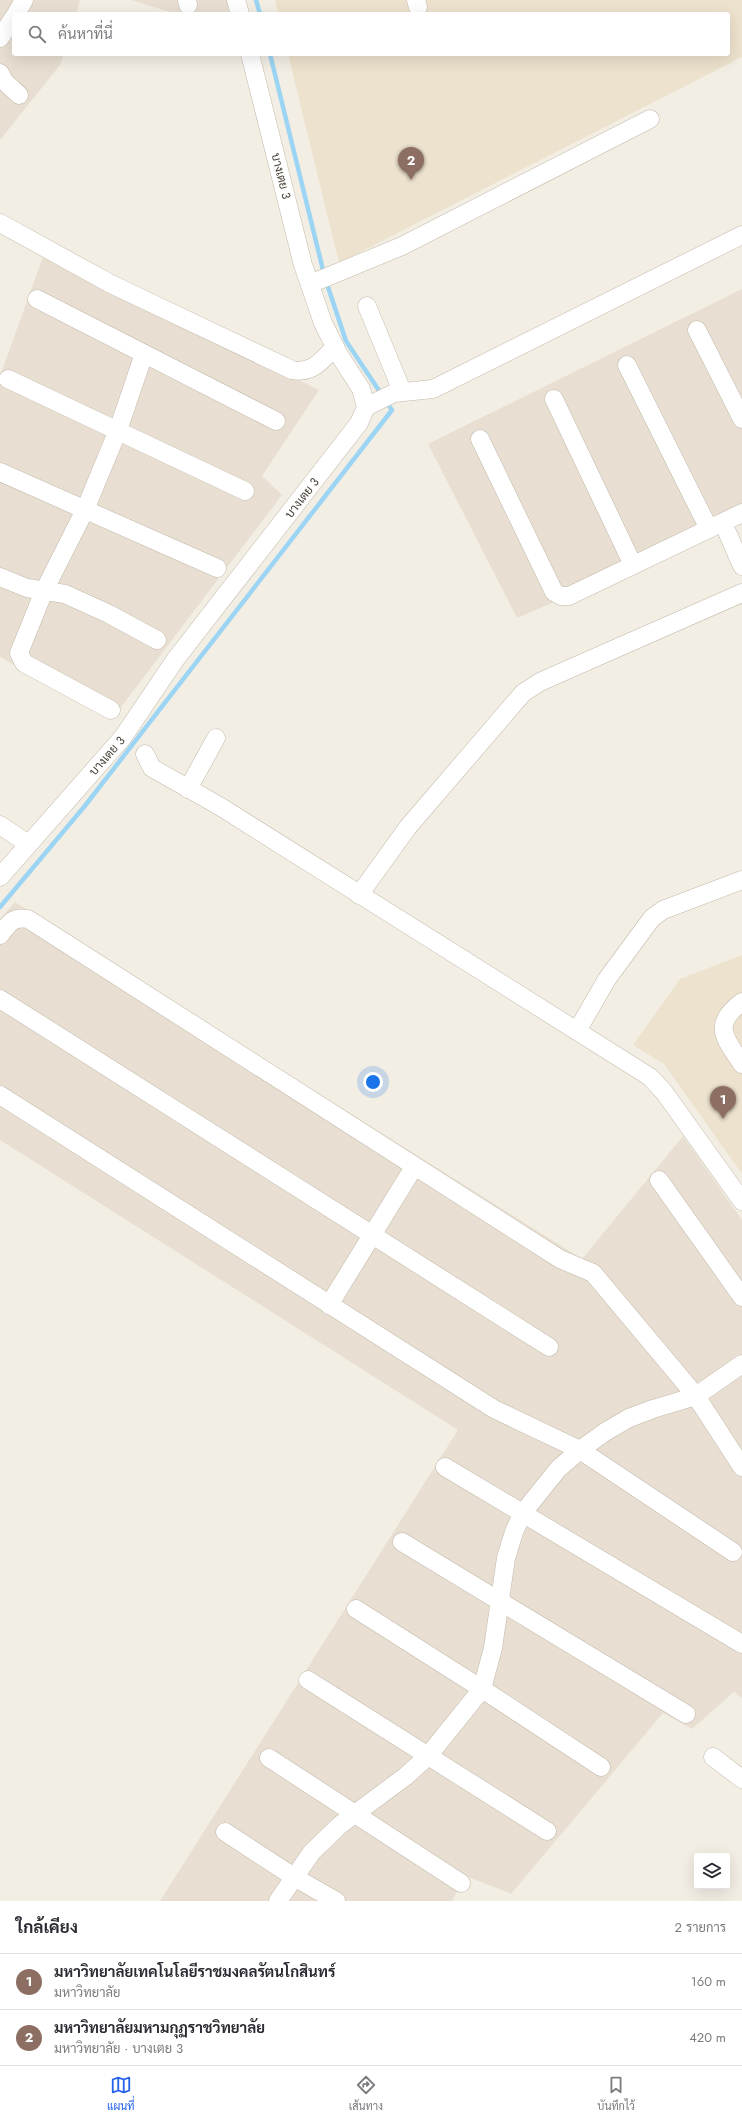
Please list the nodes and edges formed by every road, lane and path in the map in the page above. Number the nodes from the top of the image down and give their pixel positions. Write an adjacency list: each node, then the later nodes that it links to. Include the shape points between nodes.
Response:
1 (24, 0): 3 (street)
2 (236, 0): 4 (street)
3 (17, 12)
4 (239, 12)
5 (12, 20): 6 (street)
6 (0, 38)
7 (251, 56): 13 (street, บางเตย 3, via 303,265)
8 (0, 73): 9 (street, via 4,81)
9 (19, 95)
10 (650, 119): 13 (street, via 402,246)
11 (0, 223): 17 (street, via 111,284 292,370 301,372 316,367)
12 (742, 235): 21 (street, via 433,389)
13 (315, 282): 17 (street, บางเตย 3, via 323,323)
14 (37, 299): 18 (street)
15 (367, 306): 21 (street)
16 (697, 330): 24 (street)
17 (335, 347): 23 (street, บางเตย 3)
18 (144, 354): 25 (street); 26 (street)
19 (627, 364): 32 (street)
20 (8, 379): 26 (street)
21 (398, 392): 23 (street)
22 (554, 399): 34 (street)
23 (371, 404): 46 (street, บางเตย 3, via 359,424 175,660 124,737)
24 (742, 419)
25 (276, 421)
26 (118, 430): 29 (street); 30 (street)
27 (480, 439): 34 (street, via 554,592 568,596)
28 (0, 472): 30 (street)
29 (245, 491)
30 (85, 510): 36 (street); 38 (street)
31 (742, 513): 32 (street)
32 (709, 529): 34 (street)
33 (728, 534): 35 (street)
34 (633, 565)
35 (742, 566)
36 (217, 568)
37 (0, 577): 38 (street, via 27,588)
38 (44, 591): 40 (street, via 65,594); 41 (street, via 19,653 20,658 24,663)
39 (742, 594): 49 (street, via 540,682 523,693 408,827)
40 (157, 640)
41 (111, 710)
42 (216, 738): 44 (street)
43 (145, 754): 44 (street, via 152,768)
44 (188, 789): 49 (street, via 221,807)
45 (0, 825): 46 (street)
46 (28, 844): 47 (street, บางเตย 3)
47 (0, 877)
48 (742, 880): 53 (street, via 663,910 652,918 607,979)
49 (359, 895): 53 (street)
50 (0, 935): 56 (street, via 11,921 19,917 28,919)
51 (0, 998): 59 (street)
52 (742, 1002): 54 (street, via 730,1011 722,1030)
53 (577, 1031): 58 (street, via 650,1077 664,1092)
54 (742, 1064)
55 (0, 1095): 61 (street)
56 (414, 1167): 59 (street); 64 (street, via 560,1259 593,1273)
57 (659, 1180): 60 (street)
58 (742, 1201)
59 (372, 1237): 61 (street); 62 (street)
60 (742, 1297)
61 (329, 1305): 65 (street, via 494,1409)
62 (549, 1348)
63 (742, 1364): 64 (street)
64 (696, 1396): 65 (street, via 629,1418); 67 (street)
65 (580, 1450): 68 (street, via 558,1469); 70 (street)
66 (446, 1468): 68 (street)
67 (742, 1468)
68 (522, 1514): 71 (street, via 506,1558); 73 (street)
69 (402, 1542): 71 (street)
70 (733, 1552)
71 (500, 1602): 75 (street, via 494,1648); 76 (street)
72 (356, 1609): 75 (street)
73 (742, 1644)
74 (308, 1680): 77 (street)
75 (482, 1689): 77 (street); 80 (street)
76 (686, 1714)
77 (428, 1756): 82 (street, via 406,1776); 83 (street)
78 (712, 1756): 81 (street)
79 (269, 1758): 82 (street)
80 (601, 1767)
81 (742, 1779)
82 (354, 1814): 85 (street, via 312,1852); 86 (street)
83 (547, 1831)
84 (224, 1832): 85 (street)
85 (294, 1877): 87 (street); 88 (street)
86 (460, 1882)
87 (278, 1901)
88 (336, 1901)

